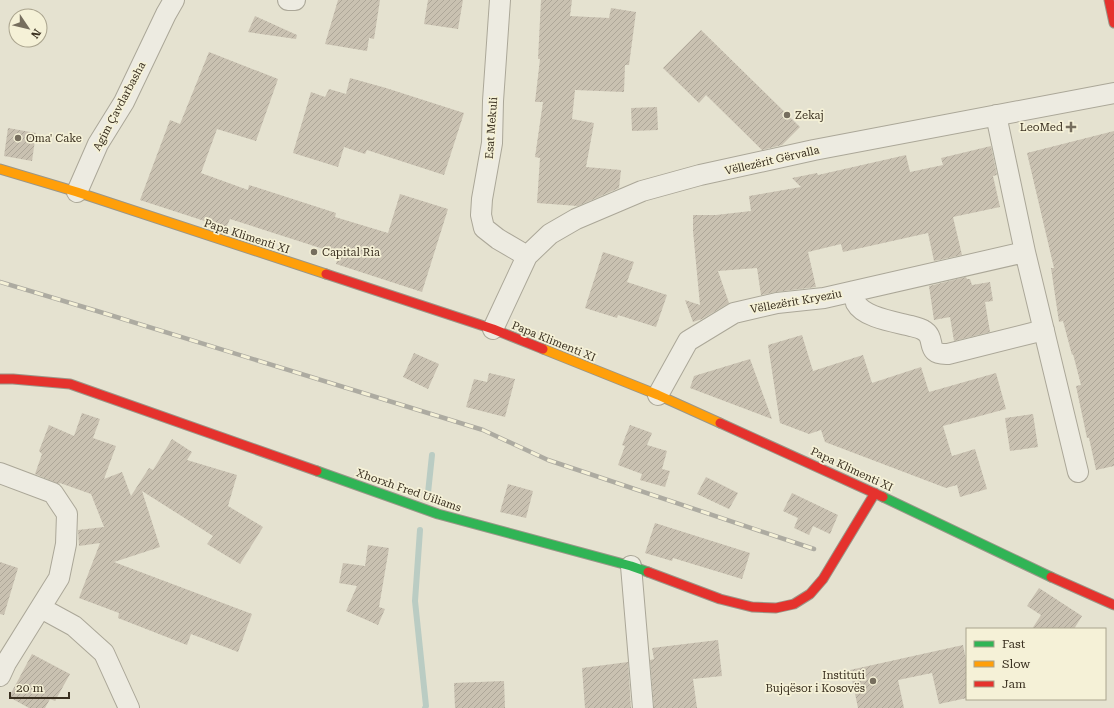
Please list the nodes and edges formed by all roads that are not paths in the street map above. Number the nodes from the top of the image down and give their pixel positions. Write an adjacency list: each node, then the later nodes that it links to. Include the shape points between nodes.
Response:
1 (174, 0): 10 (street, Agim Çavdarbasha, via 124,102 98,144)
2 (288, 0): 3 (street)
3 (295, 0)
4 (500, 0): 12 (street, Esat Mekuli, via 492,143 481,216 484,228)
5 (1109, 0): 6 (street)
6 (1114, 23)
7 (1114, 93): 8 (street, Vëllezërit Gërvalla)
8 (996, 115): 11 (street); 12 (street, Vëllezërit Gërvalla, via 814,150 700,175 642,191 576,219 550,234)
9 (0, 169): 10 (street, Papa Klimenti XI)
10 (77, 192): 14 (street, Papa Klimenti XI)
11 (1025, 252): 13 (street, Vëllezërit Kryeziu); 15 (street)
12 (528, 256): 14 (street, Vëllezërit Gërvalla)
13 (854, 291): 15 (street, Vëllezërit Kryeziu, via 856,302 864,312 888,321 923,329 929,334 933,350 940,354); 17 (street, Vëllezërit Kryeziu, via 824,298 777,303 734,313 688,341)
14 (493, 329): 17 (street, Papa Klimenti XI)
15 (1044, 330): 18 (street)
16 (0, 379): 21 (street, Xhorxh Fred Uiliams, via 70,384 438,514)
17 (658, 395): 20 (street, Papa Klimenti XI)
18 (1078, 472)
19 (0, 473): 25 (street, via 53,493 67,514 66,544 59,578)
20 (875, 493): 21 (street, Xhorxh Fred Uiliams, via 823,579 810,594 794,604 776,608 752,607 720,599); 23 (street, Papa Klimenti XI)
21 (631, 566): 28 (street)
22 (1093, 587): 23 (street)
23 (1078, 588): 24 (street, Papa Klimenti XI)
24 (1114, 605)
25 (41, 608): 26 (street); 27 (street, via 74,626 104,653)
26 (0, 676)
27 (129, 708)
28 (643, 708)

